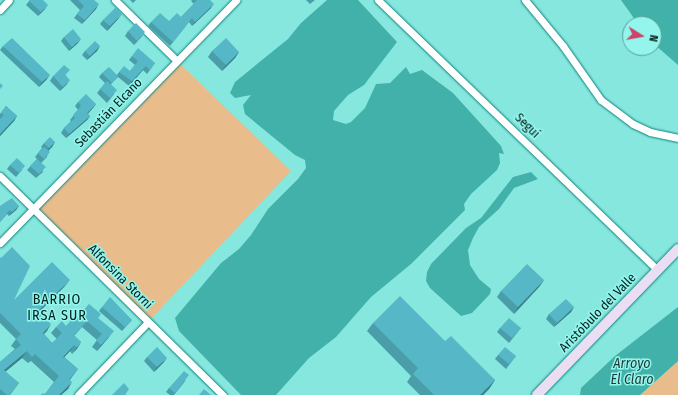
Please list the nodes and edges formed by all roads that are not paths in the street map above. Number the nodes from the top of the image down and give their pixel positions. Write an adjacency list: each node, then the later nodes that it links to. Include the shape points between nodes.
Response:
1 (9, 0): 6 (street)
2 (115, 0): 7 (street)
3 (236, 0): 7 (street, Sebastián Elcano)
4 (378, 0): 13 (street, Seguí)
5 (525, 0): 8 (street, via 563,46 601,100 633,124 650,132)
6 (0, 10)
7 (176, 60): 10 (street, Sebastián Elcano)
8 (678, 138)
9 (0, 176): 10 (street, Alfonsina Storni)
10 (34, 209): 11 (street, Sebastián Elcano); 14 (street, Alfonsina Storni)
11 (0, 243)
12 (678, 249): 13 (street, Aristóbulo del Valle)
13 (658, 270): 17 (street, Aristóbulo del Valle)
14 (148, 322): 15 (street); 16 (street, Alfonsina Storni)
15 (78, 395)
16 (223, 395)
17 (537, 395)

